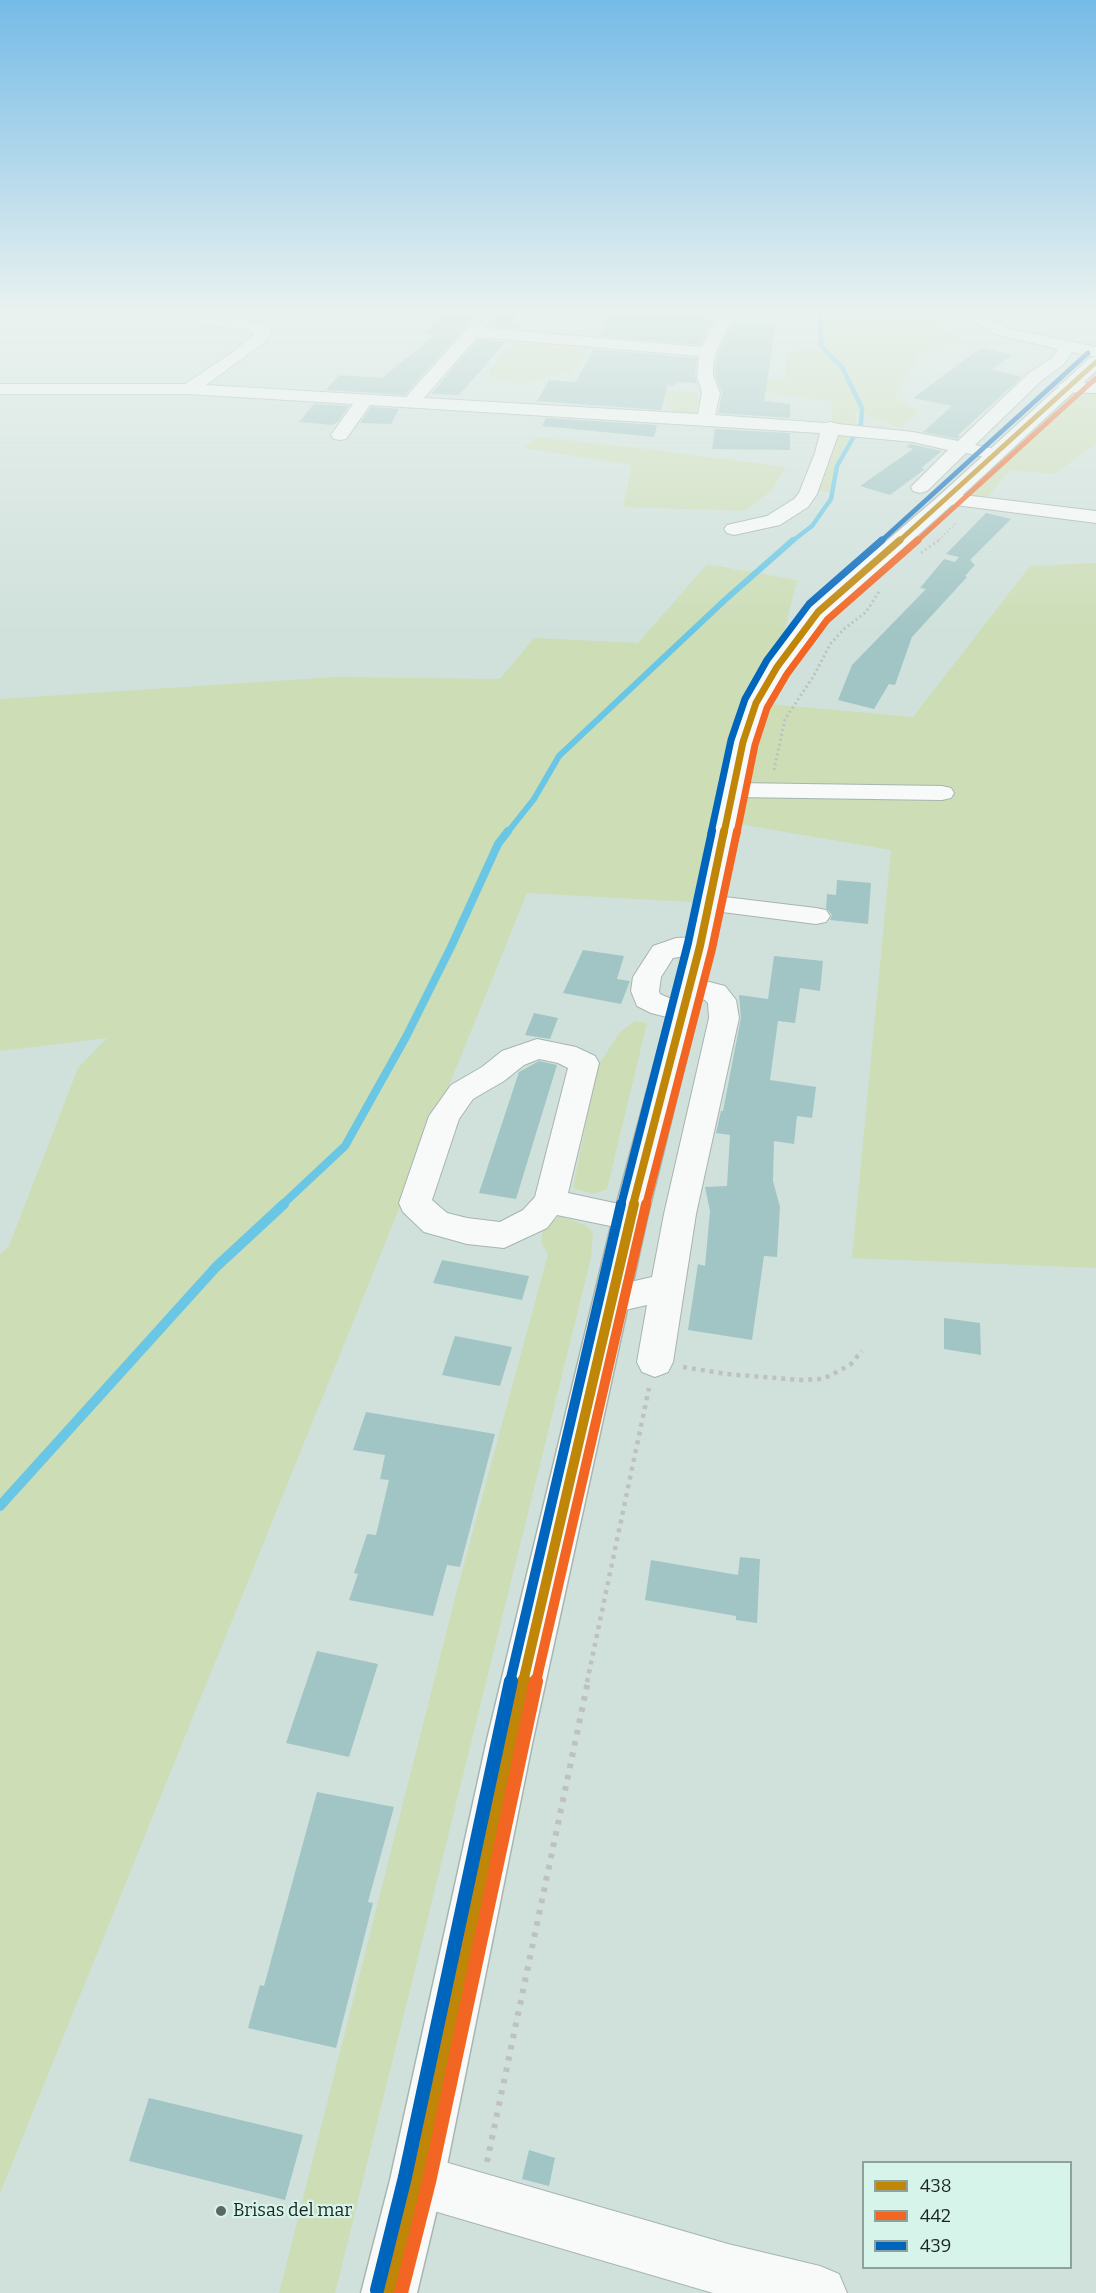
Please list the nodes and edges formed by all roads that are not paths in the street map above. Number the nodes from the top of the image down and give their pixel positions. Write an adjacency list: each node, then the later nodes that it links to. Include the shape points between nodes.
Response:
1 (350, 421): 5 (street)
2 (734, 421): 4 (street)
3 (1019, 421): 6 (highway)
4 (836, 428): 6 (street); 9 (street, via 801,503 773,521)
5 (340, 435)
6 (979, 451): 7 (highway)
7 (933, 493): 8 (street); 10 (highway, via 812,621 777,667 756,703)
8 (1096, 517)
9 (734, 529)
10 (734, 789): 11 (street); 12 (highway)
11 (942, 793)
12 (708, 903): 13 (street); 14 (highway)
13 (816, 916)
14 (687, 998): 16 (highway); 17 (street, via 715,993 722,1000 724,1018)
15 (550, 1201): 15 (street, via 535,1219 504,1235 467,1232 436,1223 415,1203 444,1116 462,1092 513,1058 537,1049 565,1054 584,1063); 16 (street)
16 (630, 1218): 18 (highway)
17 (667, 1287): 18 (street); 19 (street)
18 (612, 1299): 20 (highway, via 509,1744)
19 (655, 1362)
20 (417, 2180): 21 (highway); 22 (street, via 728,2271)
21 (389, 2293)
22 (820, 2293)

